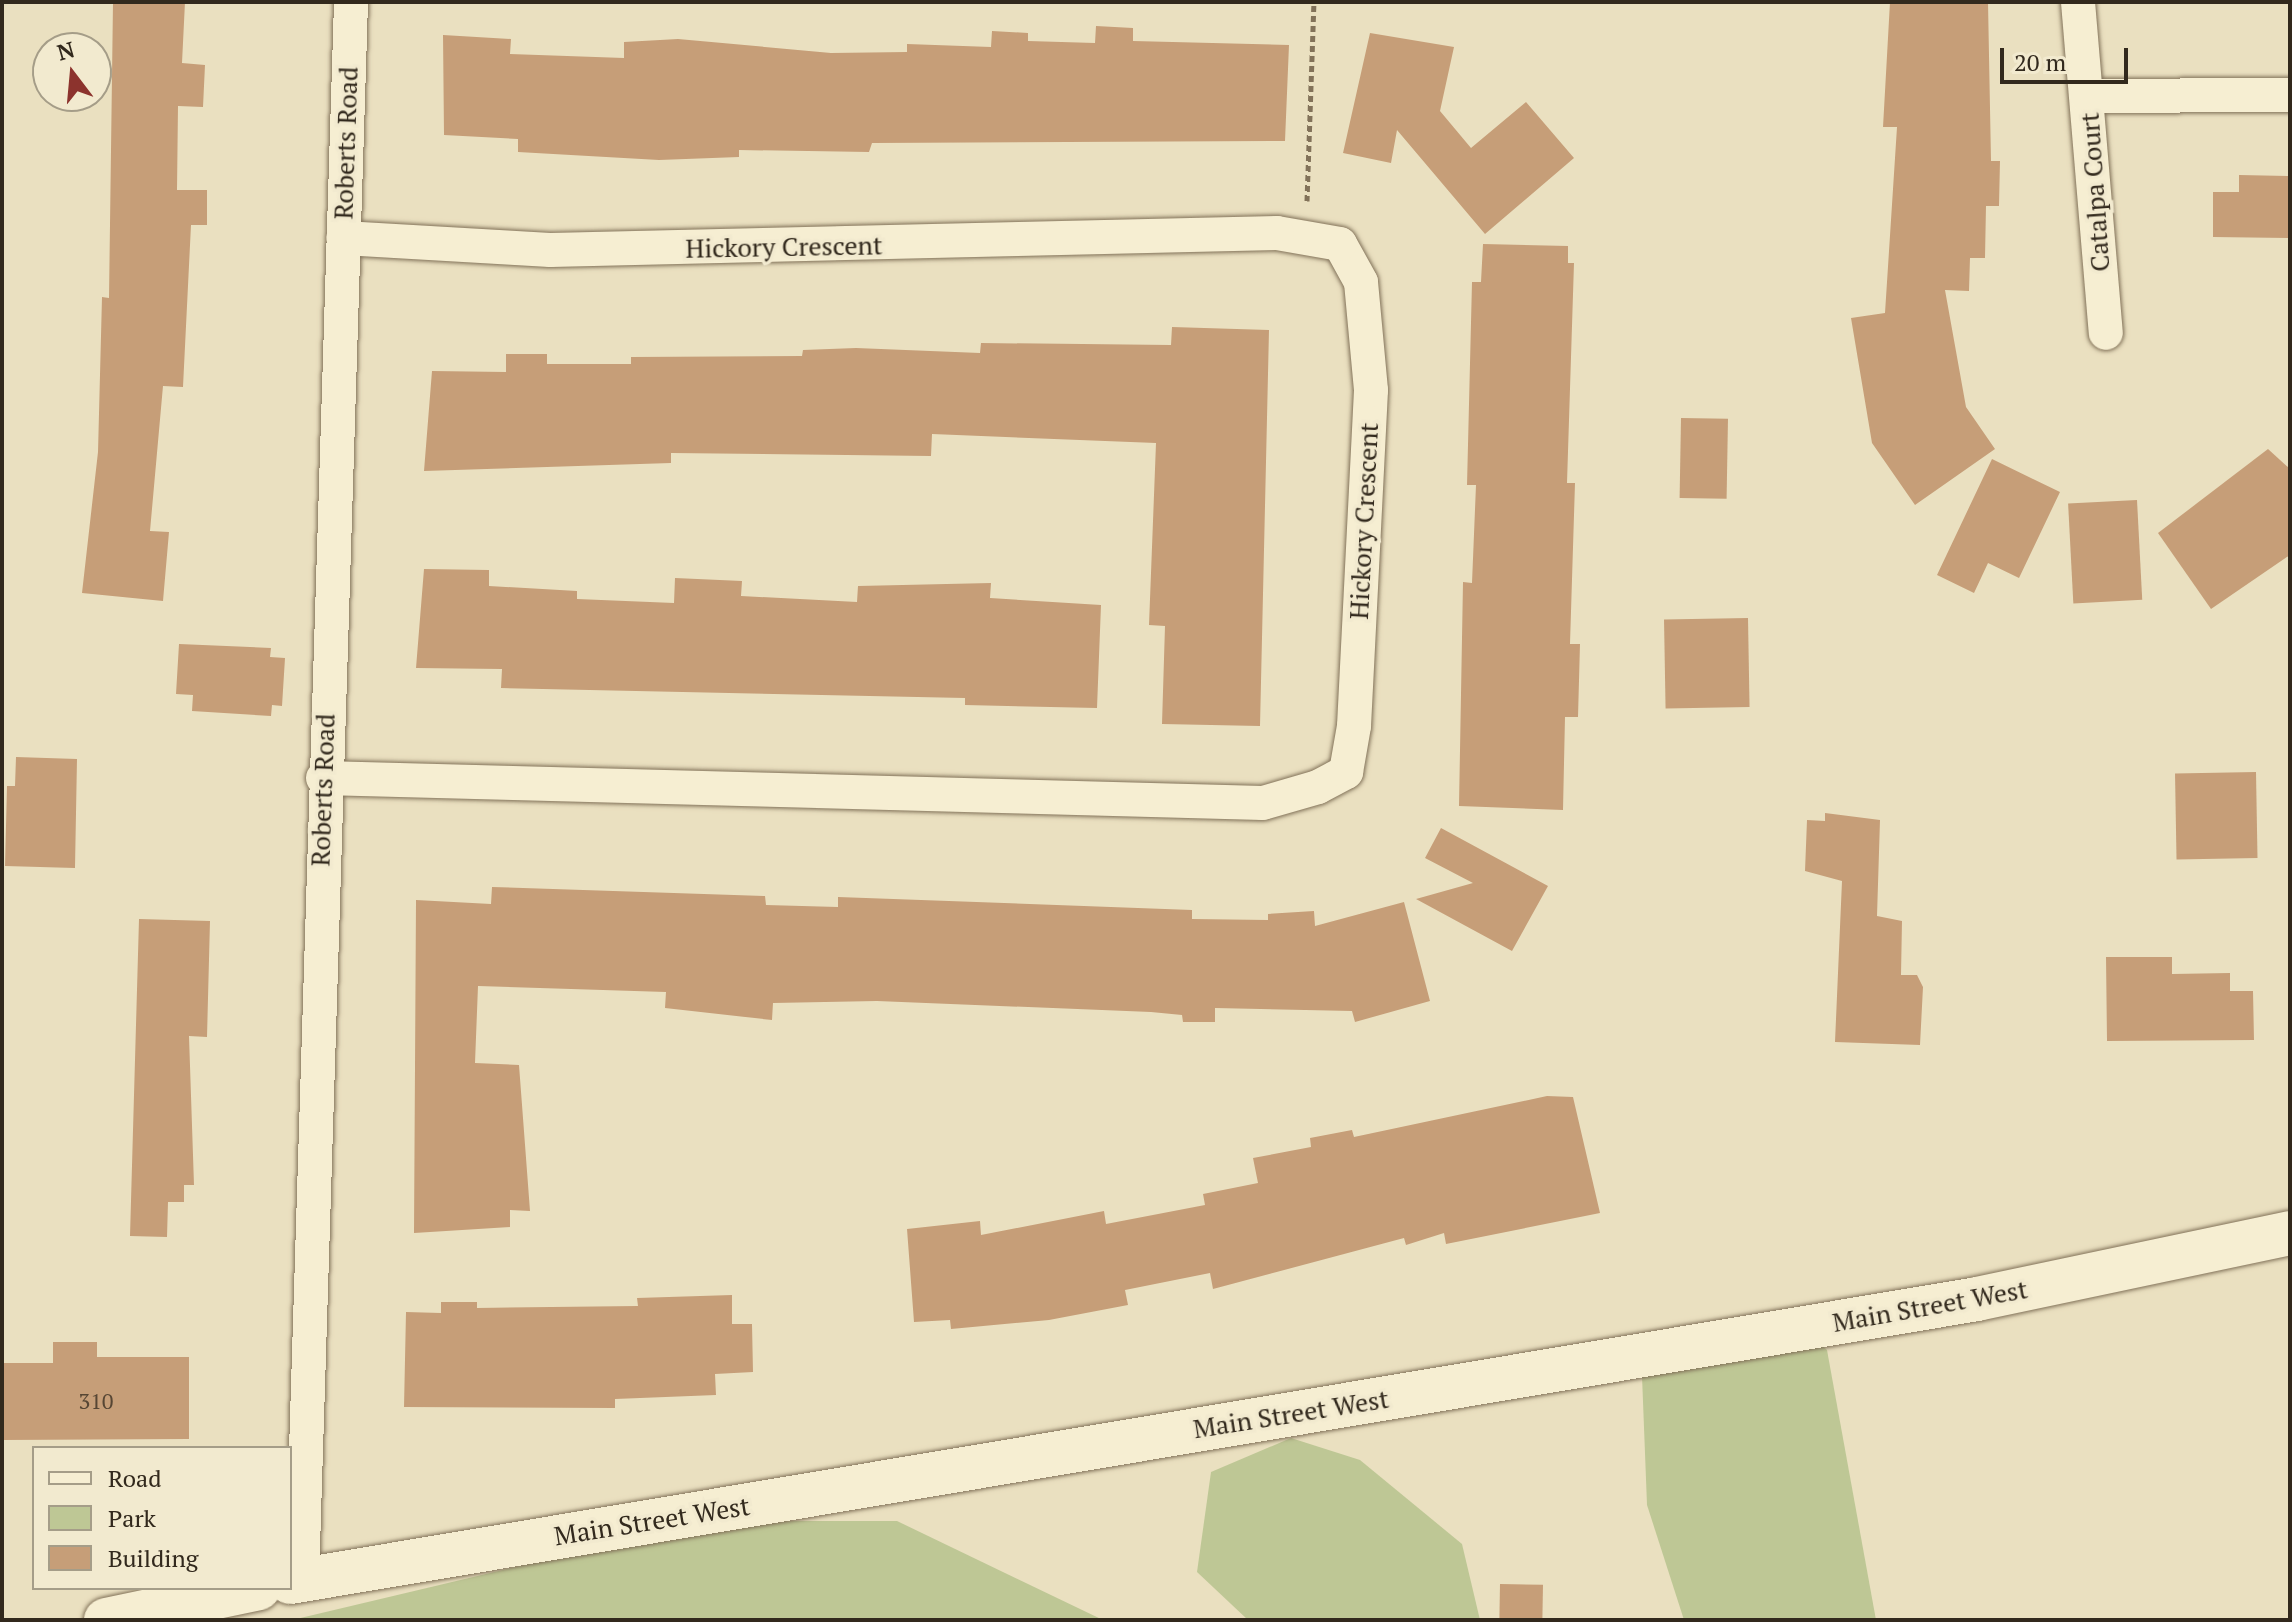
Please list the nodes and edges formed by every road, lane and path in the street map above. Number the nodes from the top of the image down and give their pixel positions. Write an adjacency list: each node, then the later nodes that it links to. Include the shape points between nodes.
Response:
1 (351, 2): 7 (street, Roberts Road)
2 (1314, 2): 6 (path)
3 (2078, 2): 5 (street, Catalpa Court)
4 (2290, 95): 5 (street)
5 (2087, 96): 8 (street, Catalpa Court)
6 (1306, 209)
7 (343, 238): 9 (street, Roberts Road); 9 (street, Hickory Crescent, via 550,250 1277,233 1340,244 1361,282 1371,390 1354,726 1346,772 1318,787 1263,803)
8 (2106, 333)
9 (323, 778): 11 (street, Roberts Road)
10 (2290, 1233): 11 (main road, Main Street West, via 1977,1299)
11 (296, 1580)
12 (249, 1590): 13 (main road)
13 (106, 1620)

